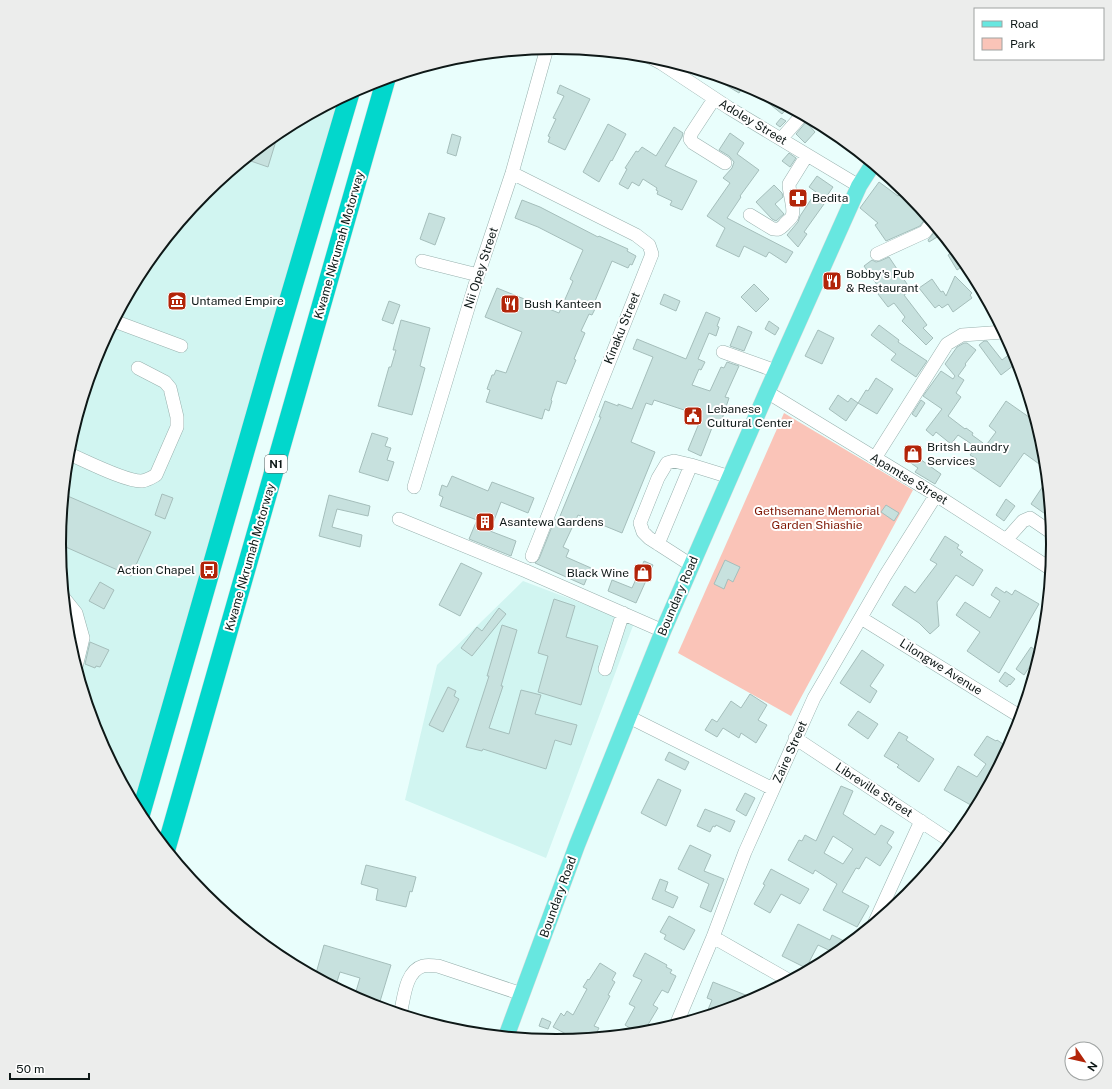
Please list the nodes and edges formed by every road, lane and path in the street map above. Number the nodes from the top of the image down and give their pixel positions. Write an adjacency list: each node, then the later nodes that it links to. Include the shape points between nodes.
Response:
1 (545, 54): 11 (street, Nii Opey Street)
2 (672, 68): 4 (street, Adoley Street)
3 (384, 85): 51 (highway, Kwame Nkrumah Motorway / N1)
4 (714, 99): 7 (street, Adoley Street); 9 (street, via 690,139)
5 (348, 101): 48 (highway)
6 (799, 119): 7 (street)
7 (781, 139): 8 (street, Adoley Street)
8 (807, 154): 12 (street, Adoley Street); 13 (street, via 789,184 793,210 791,218 776,230)
9 (725, 163)
10 (870, 168): 12 (main road, Boundary Road)
11 (512, 173): 17 (street, Nii Opey Street); 35 (street, Kinaku Street, via 636,235 649,245 652,254)
12 (859, 186): 23 (main road, Boundary Road)
13 (750, 215)
14 (929, 226): 15 (street, via 925,232)
15 (877, 254)
16 (422, 261): 17 (street)
17 (478, 275): 29 (street, Nii Opey Street)
18 (119, 322): 20 (street)
19 (998, 332): 26 (street, via 962,335 947,344)
20 (181, 346)
21 (723, 352): 23 (street)
22 (138, 368): 25 (street, via 165,382 170,388 177,417 178,427 156,475 140,481 127,478)
23 (776, 371): 24 (main road, Boundary Road)
24 (766, 392): 26 (street, Apamtse Street); 28 (main road, Boundary Road)
25 (74, 456)
26 (875, 458): 30 (street, Apamtse Street)
27 (691, 465): 28 (street); 34 (street); 34 (street, via 674,461 667,464 658,478 640,523 643,532)
28 (730, 477): 36 (main road, Boundary Road)
29 (414, 488)
30 (936, 495): 33 (street, Apamtse Street); 40 (street, Zaire Street)
31 (399, 519): 39 (street)
32 (1046, 529): 33 (street, via 1030,518 1023,521)
33 (1006, 540): 37 (street, Apamtse Street)
34 (658, 544): 36 (street)
35 (532, 556)
36 (691, 565): 41 (main road, Boundary Road)
37 (1045, 565)
38 (70, 605): 42 (street, via 76,613 83,638)
39 (622, 613): 41 (street); 43 (street)
40 (861, 618): 44 (street, Lilongwe Avenue); 46 (street, Zaire Street, via 814,698)
41 (663, 630): 45 (main road, Boundary Road)
42 (79, 656)
43 (605, 669)
44 (1016, 713)
45 (629, 717): 47 (street); 55 (main road, Boundary Road, via 577,845)
46 (795, 738): 47 (street, Zaire Street); 49 (street, Libreville Street)
47 (773, 789): 53 (street, Zaire Street, via 745,852)
48 (142, 808)
49 (921, 821): 50 (street, Libreville Street); 52 (street)
50 (948, 839)
51 (168, 844)
52 (879, 913)
53 (713, 937): 54 (street); 57 (street, Zaire Street)
54 (784, 978)
55 (522, 994): 56 (street, via 438,966 424,966 417,969 408,980); 58 (main road, Boundary Road)
56 (401, 1010)
57 (679, 1019)
58 (511, 1033)

